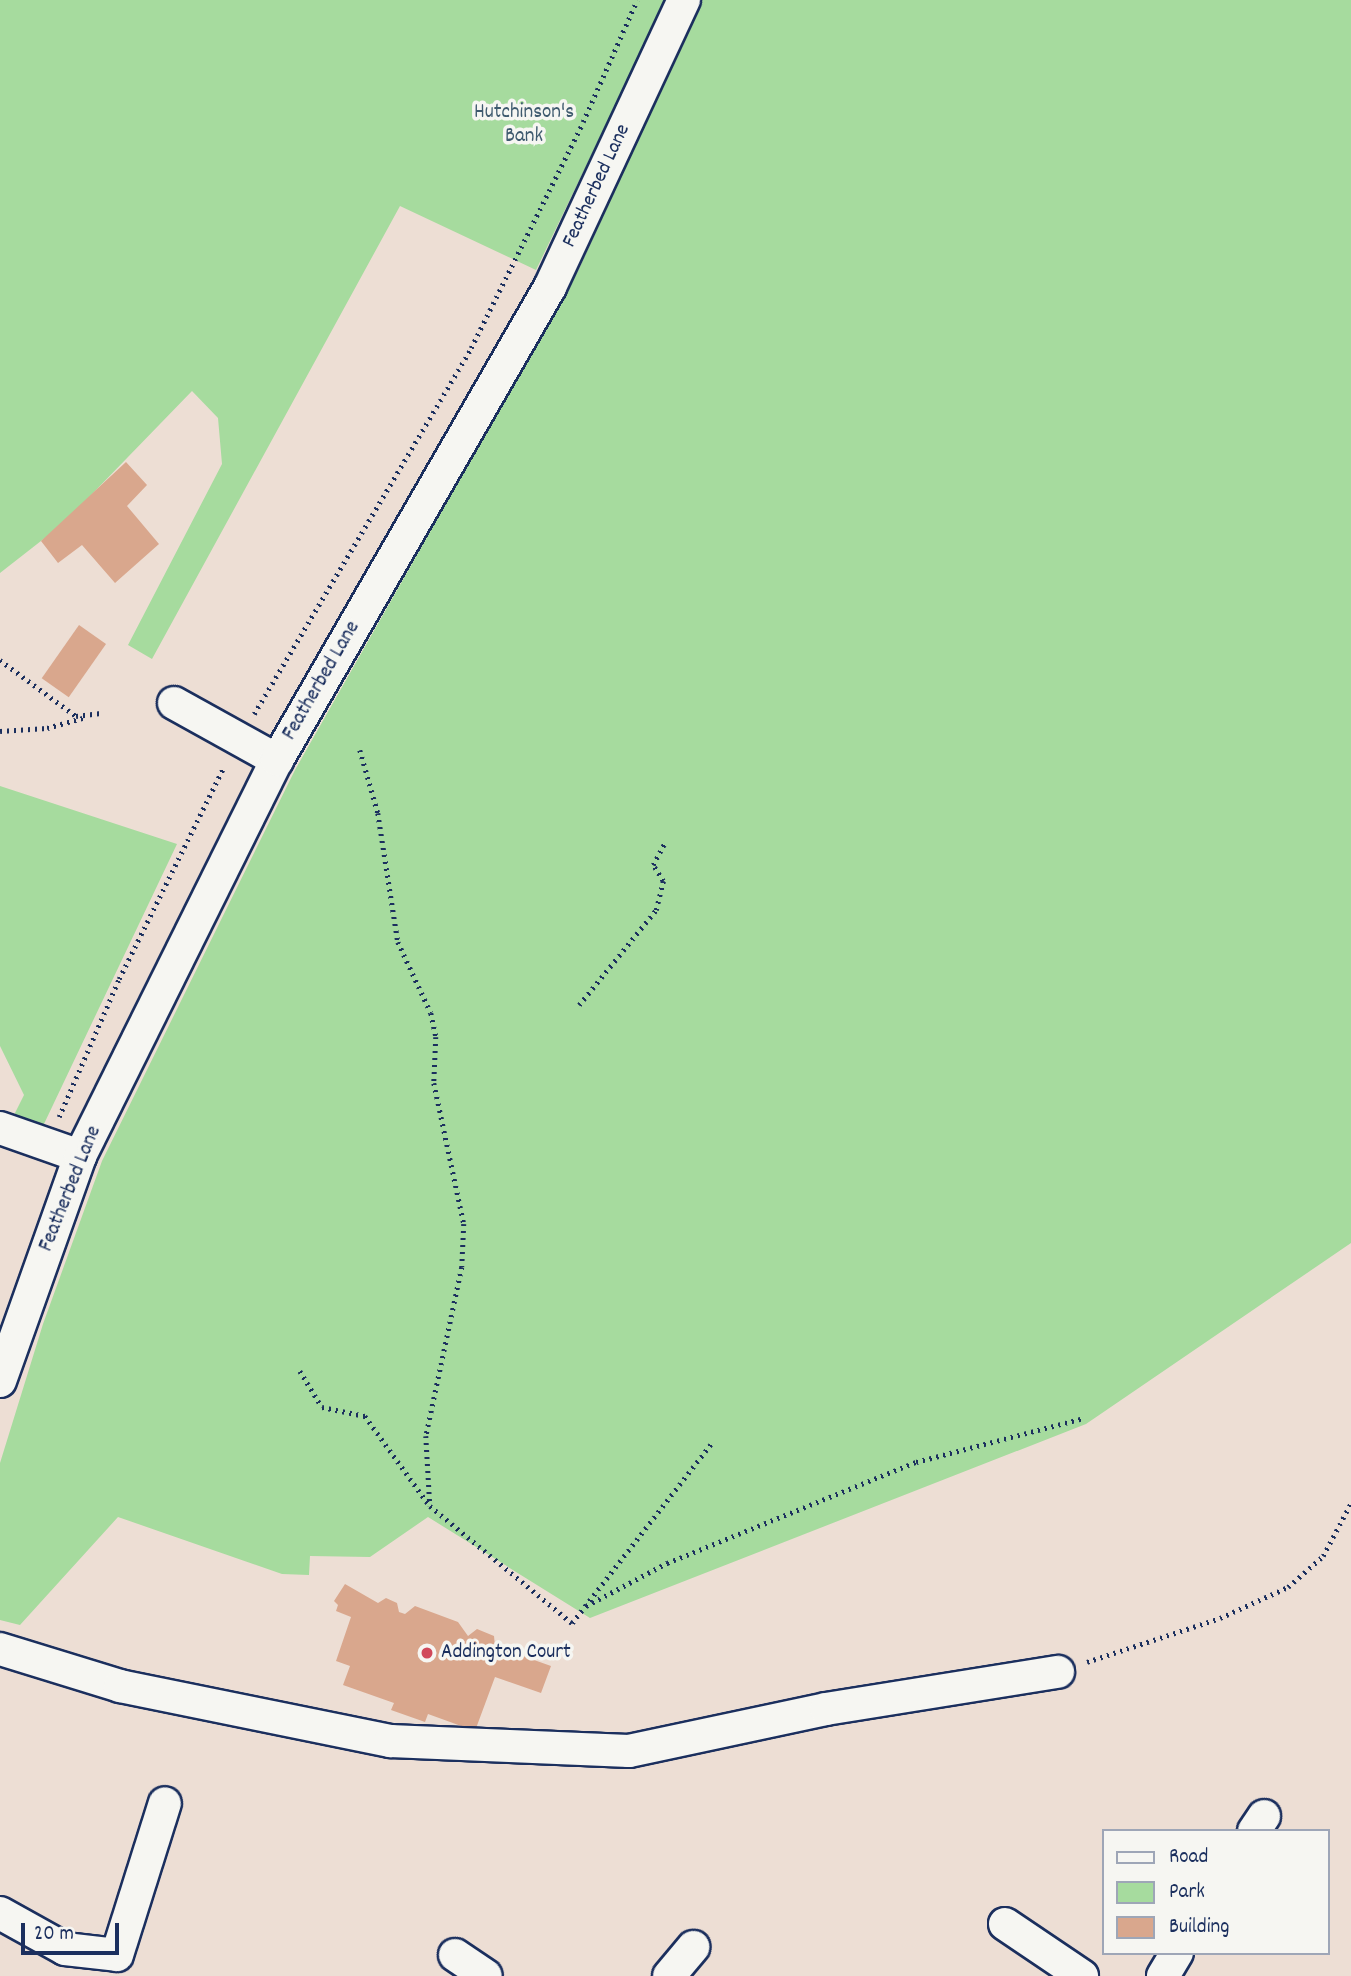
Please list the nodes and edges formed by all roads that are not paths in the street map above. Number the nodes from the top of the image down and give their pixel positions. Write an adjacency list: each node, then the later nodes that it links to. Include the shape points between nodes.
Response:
1 (684, 0): 3 (street, Featherbed Lane, via 550,286)
2 (174, 703): 3 (street, via 237,742)
3 (277, 760): 5 (street, Featherbed Lane)
4 (0, 1128): 5 (street)
5 (80, 1156): 6 (street, Featherbed Lane)
6 (9, 1317): 7 (street, Featherbed Lane)
7 (0, 1381)
8 (0, 1649): 9 (street, via 120,1686 390,1741 629,1751 826,1709)
9 (1058, 1671)
10 (165, 1803): 11 (street, via 117,1955 65,1949)
11 (0, 1913)
12 (1005, 1924): 18 (street)
13 (693, 1947): 17 (street)
14 (454, 1955): 16 (street)
15 (1176, 1955): 19 (street)
16 (486, 1976)
17 (669, 1976)
18 (1082, 1976)
19 (1163, 1976)

